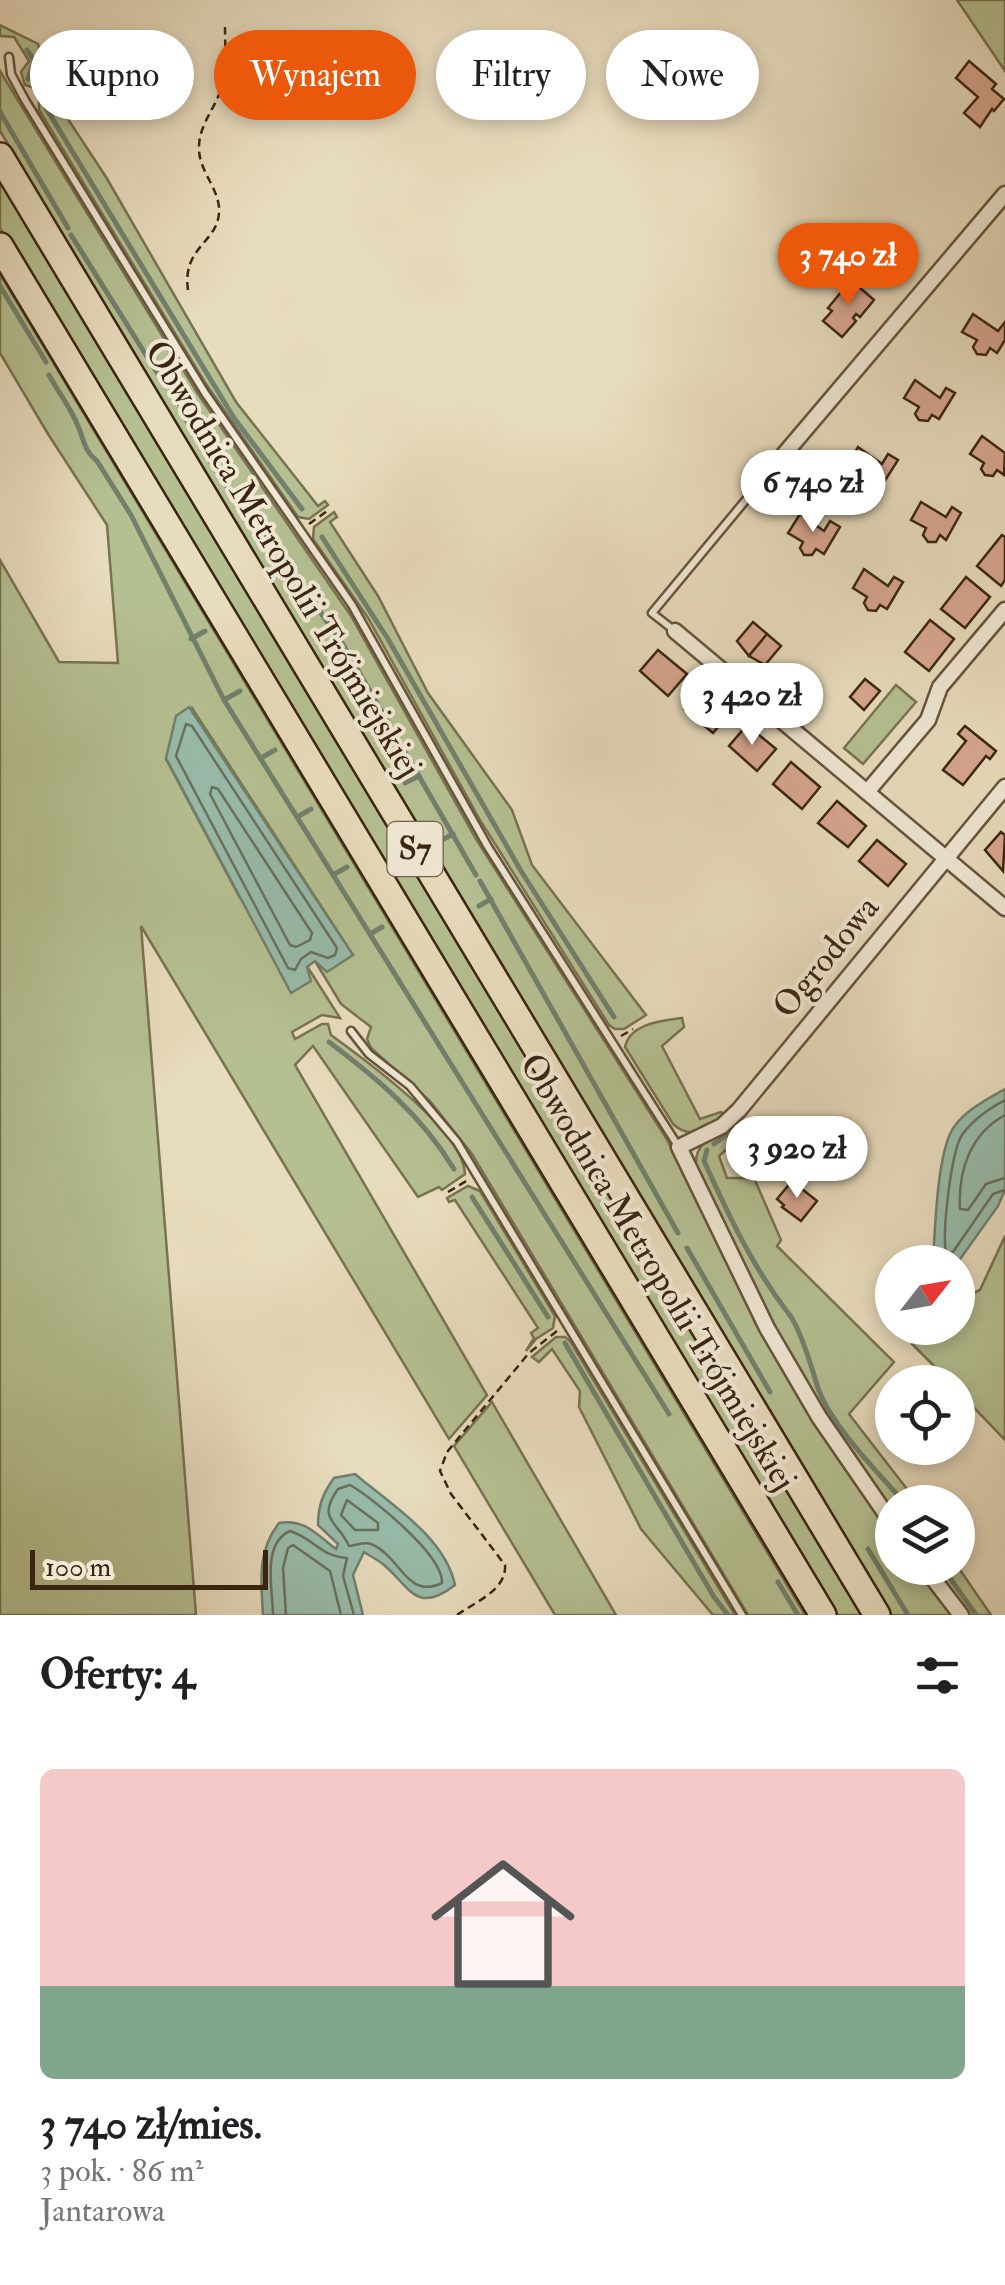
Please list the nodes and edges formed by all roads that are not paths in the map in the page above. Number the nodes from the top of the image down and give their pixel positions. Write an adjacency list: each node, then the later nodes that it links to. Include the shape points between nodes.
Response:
1 (9, 57): 13 (lane, via 25,100 205,394 352,605 488,847)
2 (0, 156): 18 (highway, Obwodnica Metropolii Trójmiejskiej / S7)
3 (1005, 194): 5 (street)
4 (0, 246): 17 (highway, Obwodnica Metropolii Trójmiejskiej / S7)
5 (770, 472): 7 (lane, via 652,613)
6 (1005, 610): 9 (street, via 940,687 928,720)
7 (675, 632): 9 (street)
8 (1005, 787): 10 (street, Ogrodowa)
9 (867, 792): 10 (street)
10 (946, 858): 11 (street); 13 (street, Ogrodowa, via 740,1110)
11 (1005, 908)
12 (351, 1031): 16 (lane, via 458,1142)
13 (679, 1148): 14 (street, via 767,1328)
14 (875, 1498)
15 (939, 1585): 19 (street)
16 (742, 1615)
17 (823, 1615)
18 (877, 1615)
19 (961, 1615)

